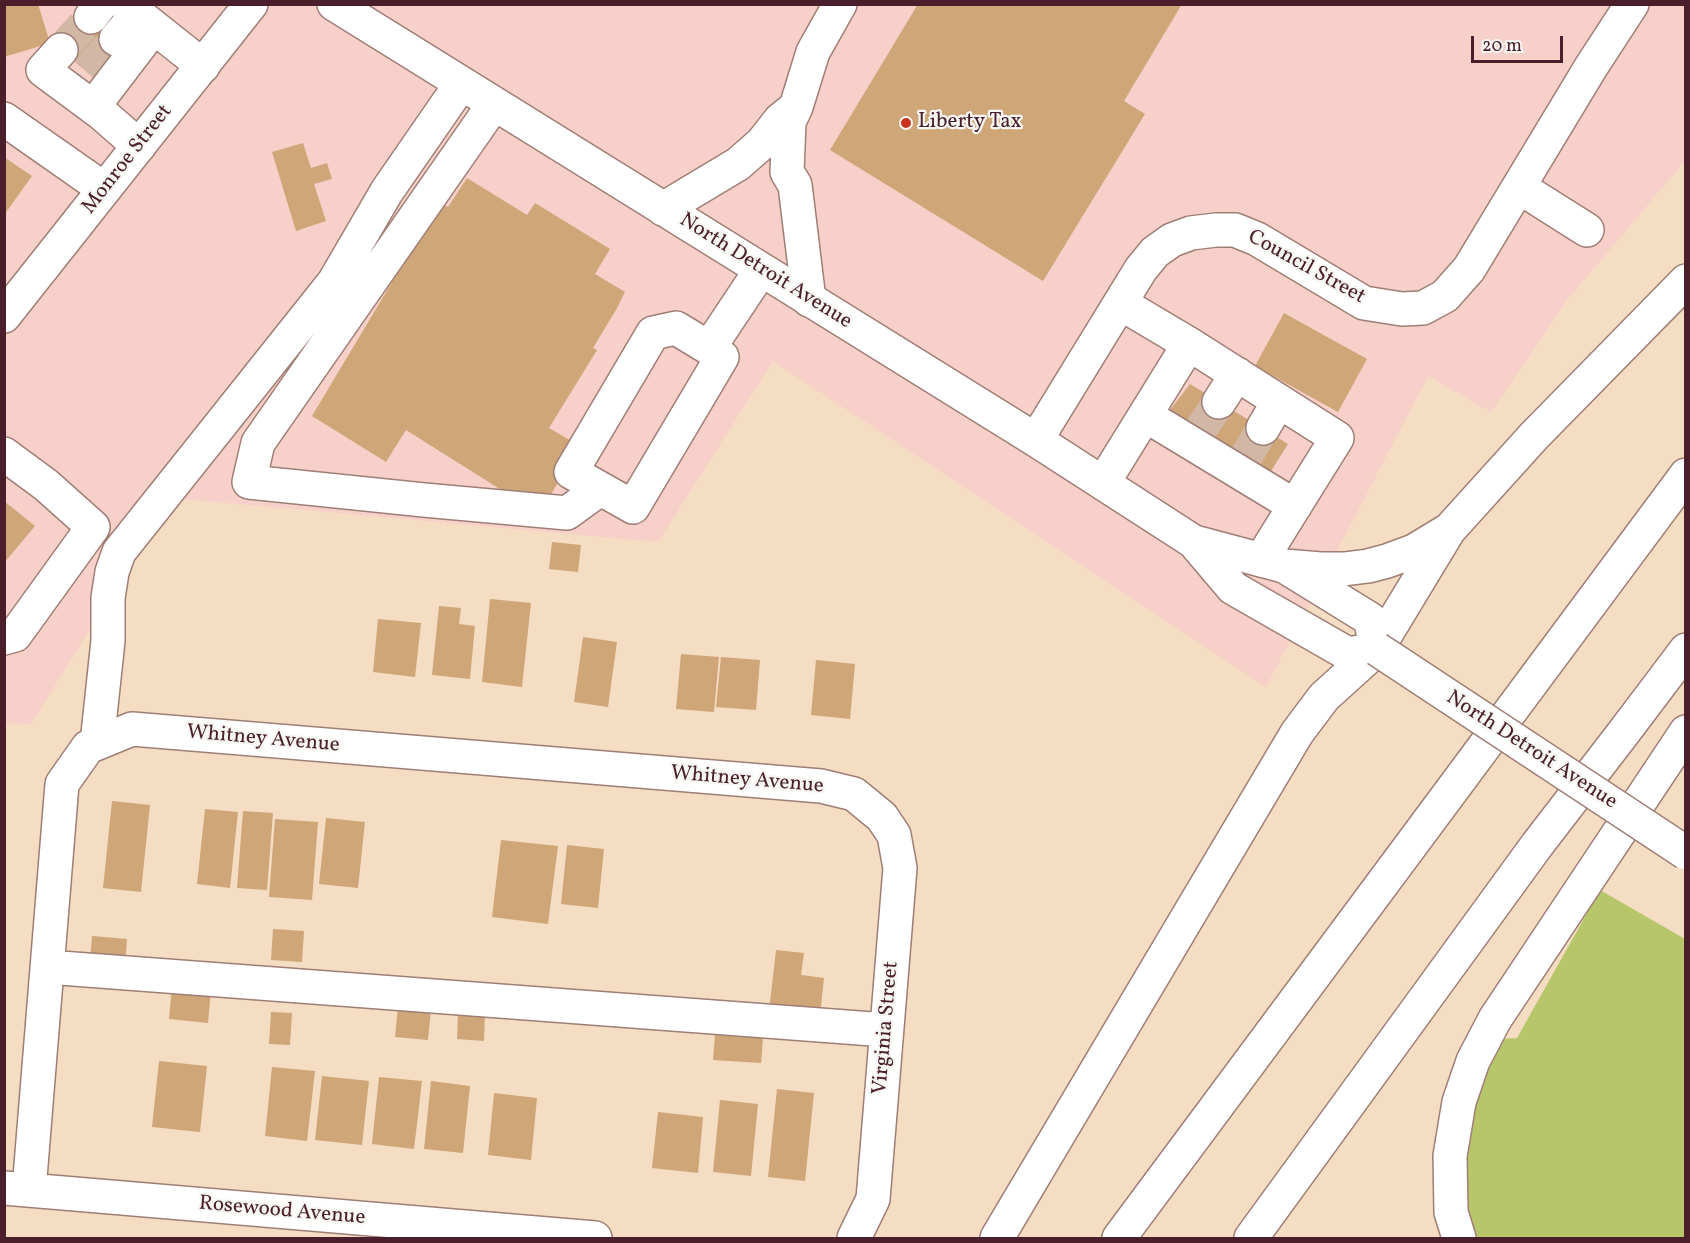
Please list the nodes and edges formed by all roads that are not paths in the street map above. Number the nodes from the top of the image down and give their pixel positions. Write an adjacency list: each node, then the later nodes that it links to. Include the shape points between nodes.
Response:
1 (251, 4): 8 (main road, Monroe Street)
2 (334, 4): 9 (main road, North Detroit Avenue)
3 (840, 4): 12 (main road, via 813,52)
4 (1632, 4): 15 (main road, Council Street)
5 (139, 15): 6 (main road); 8 (main road); 10 (main road)
6 (116, 39)
7 (61, 50): 10 (main road, via 43,70)
8 (203, 66): 14 (main road, Monroe Street)
9 (461, 84): 11 (main road, North Detroit Avenue); 44 (main road, via 387,191 334,282 119,552 108,598 108,641)
10 (84, 90): 14 (main road)
11 (494, 105): 17 (main road, North Detroit Avenue); 34 (main road, via 258,443 249,482 567,513)
12 (796, 106): 17 (main road, via 738,164); 21 (main road, via 803,119 804,172 795,185)
13 (4, 119): 16 (main road)
14 (140, 146): 16 (main road, Monroe Street)
15 (1519, 187): 18 (main road); 22 (main road, Council Street, via 1469,269 1445,296 1424,308 1364,303 1257,239 1235,230 1191,233 1172,240 1155,252)
16 (104, 189): 23 (main road, Monroe Street)
17 (663, 209): 19 (main road, North Detroit Avenue)
18 (1587, 230)
19 (761, 270): 21 (main road, North Detroit Avenue); 25 (main road)
20 (1686, 281): 36 (main road, via 1534,436)
21 (809, 300): 29 (main road, North Detroit Avenue)
22 (1120, 303): 24 (main road); 29 (main road, Council Street)
23 (4, 316)
24 (1189, 344): 26 (main road); 28 (main road)
25 (709, 348): 34 (main road, via 722,357 633,507); 34 (main road, via 676,328 653,333 571,472)
26 (1237, 374): 27 (main road); 35 (main road, via 1271,415 1337,438)
27 (1219, 402)
28 (1145, 415): 33 (main road); 35 (main road, via 1196,436 1242,464)
29 (1036, 440): 33 (main road, North Detroit Avenue)
30 (4, 454): 40 (main road, via 93,527 15,634)
31 (4, 471): 39 (main road, via 45,505 59,522 64,539)
32 (1686, 475): 53 (main road)
33 (1103, 483): 37 (main road, North Detroit Avenue)
34 (600, 489)
35 (1295, 506): 38 (main road)
36 (1449, 530): 38 (main road, via 1414,551 1368,566 1333,569); 41 (main road)
37 (1194, 542): 38 (main road, North Detroit Avenue); 41 (main road, North Detroit Avenue, via 1233,588 1348,654)
38 (1272, 563): 41 (main road, North Detroit Avenue, via 1370,619)
39 (4, 623)
40 (4, 638)
41 (1377, 649): 46 (main road, North Detroit Avenue, bridge); 52 (main road, via 1324,697 1297,733)
42 (1686, 650): 54 (main road, via 1537,845)
43 (1686, 732): 55 (main road, via 1495,1019 1473,1061 1459,1102 1450,1156 1451,1212)
44 (97, 743): 45 (main road, Whitney Avenue, via 132,729 821,786 854,794); 47 (main road, Whitney Avenue, via 88,747 62,784)
45 (882, 817): 48 (main road, Virginia Street, via 894,835 900,868)
46 (1686, 853)
47 (47, 967): 48 (main road); 49 (main road, Whitney Avenue)
48 (886, 1030): 51 (main road, Virginia Street, via 873,1199)
49 (17, 1189): 50 (main road, Rosewood Avenue)
50 (595, 1239)
51 (854, 1239)
52 (997, 1239)
53 (1119, 1239)
54 (1251, 1239)
55 (1459, 1239)

